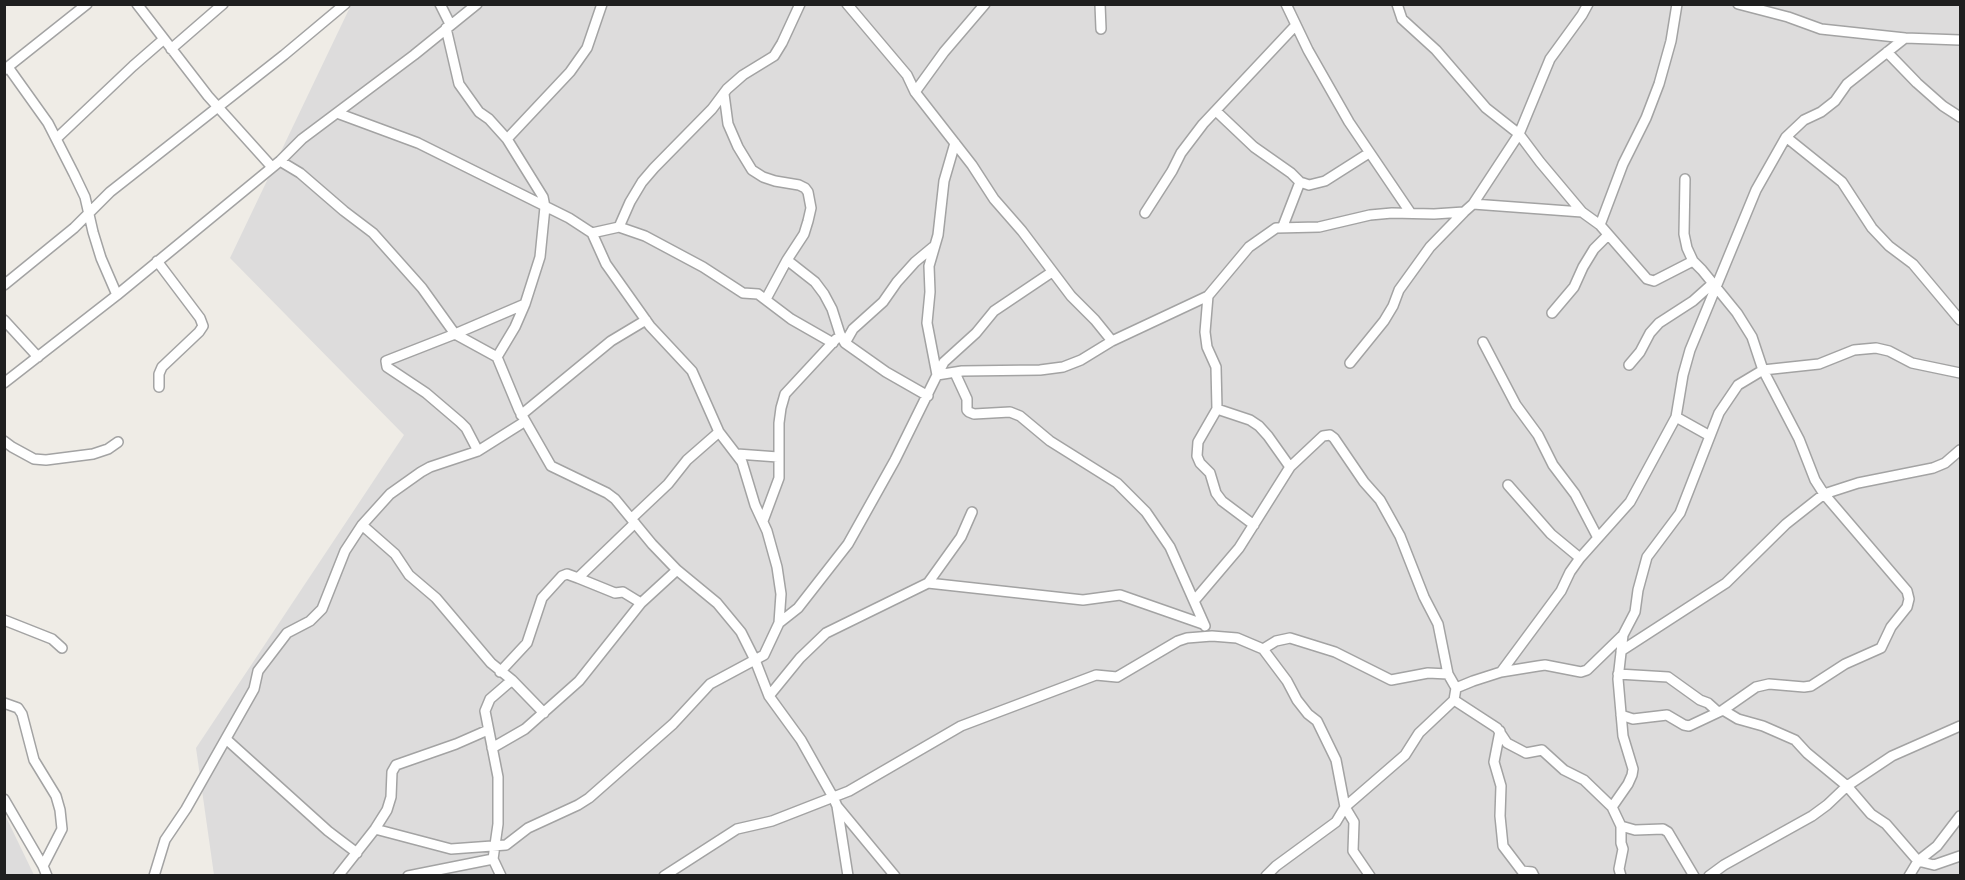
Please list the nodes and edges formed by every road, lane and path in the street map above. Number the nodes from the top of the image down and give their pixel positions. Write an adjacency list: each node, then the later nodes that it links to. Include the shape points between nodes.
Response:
1 (87, 4): 25 (street)
2 (137, 4): 21 (street)
3 (223, 4): 23 (street)
4 (345, 4): 28 (street)
5 (440, 4): 17 (street)
6 (477, 4): 17 (street)
7 (602, 4): 35 (street, via 587,48 570,72)
8 (800, 4): 27 (street, via 774,56 743,75)
9 (847, 4): 26 (street, via 907,75)
10 (985, 4): 26 (street)
11 (1100, 4): 19 (street)
12 (1286, 4): 18 (street)
13 (1397, 4): 32 (street, via 1402,19 1436,50 1486,108)
14 (1588, 4): 32 (street, via 1550,59)
15 (1677, 4): 48 (street, via 1659,84)
16 (1738, 4): 20 (street, via 1821,29)
17 (448, 26): 30 (street); 35 (street, via 459,84)
18 (1295, 26): 29 (street); 37 (street)
19 (1101, 29)
20 (1905, 38): 22 (street); 24 (street)
21 (164, 39): 23 (street); 34 (street)
22 (1960, 40)
23 (171, 49): 28 (street)
24 (1887, 52): 31 (street, via 1917,83); 33 (street, via 1847,84 1835,101 1804,120)
25 (6, 68): 34 (street)
26 (915, 93): 36 (street)
27 (724, 94): 50 (street, via 642,182); 54 (street, via 728,124 752,170 775,181 800,185 808,192 811,208 804,234)
28 (218, 106): 38 (street); 45 (street)
29 (1216, 111): 40 (street); 46 (street, via 1181,153)
30 (337, 114): 38 (street); 42 (street, via 418,143)
31 (1960, 117)
32 (1519, 134): 41 (street); 44 (street)
33 (1786, 137): 59 (street, via 1756,190); 67 (street, via 1842,182 1872,228 1913,264)
34 (57, 138): 45 (street)
35 (507, 139): 42 (street, via 543,196)
36 (955, 143): 53 (street); 57 (street)
37 (1369, 153): 40 (street, via 1325,181 1310,185); 43 (street)
38 (276, 164): 55 (street); 68 (street, via 300,173 373,233 422,288)
39 (1685, 178): 56 (street, via 1684,234)
40 (1300, 182): 49 (street)
41 (1473, 204): 44 (street); 47 (street)
42 (545, 207): 51 (street); 63 (street, via 540,257)
43 (1410, 212): 47 (street); 49 (street, via 1370,215 1318,227)
44 (1582, 212): 48 (street)
45 (89, 213): 58 (street); 60 (street, via 101,258)
46 (1144, 213)
47 (1464, 213): 75 (street, via 1430,247 1399,290 1384,321)
48 (1600, 225): 52 (street)
49 (1283, 226): 61 (street, via 1249,247)
50 (619, 227): 51 (street); 62 (street, via 645,236 743,293)
51 (592, 233): 66 (street, via 606,264)
52 (1608, 235): 56 (street, via 1651,281); 64 (street, via 1594,249 1574,287)
53 (933, 247): 69 (street, via 915,262 883,302); 80 (street, via 927,323)
54 (787, 260): 62 (street); 69 (street, via 824,294)
55 (157, 261): 60 (street); 82 (street, via 203,326 162,367)
56 (1693, 261): 59 (street)
57 (1052, 272): 70 (street); 80 (street, via 994,311 944,362)
58 (4, 285)
59 (1714, 286): 76 (street, via 1659,323); 77 (street, via 1752,337); 85 (street, via 1690,350)
60 (117, 295): 73 (street)
61 (1208, 296): 70 (street); 84 (street, via 1205,332 1216,367)
62 (766, 299): 72 (street)
63 (525, 304): 68 (street); 74 (street)
64 (1552, 313)
65 (4, 320): 73 (street)
66 (646, 320): 86 (street, via 611,341); 87 (street, via 692,371)
67 (1960, 320)
68 (455, 334): 74 (street); 92 (street, via 389,358 386,364 460,422)
69 (842, 338): 72 (street); 83 (street, via 886,372)
70 (1112, 341): 78 (street, via 1063,367)
71 (1483, 342): 103 (street, via 1516,405 1575,494)
72 (833, 343): 94 (street, via 785,394)
73 (38, 357): 81 (street)
74 (497, 357): 86 (street)
75 (1350, 363)
76 (1629, 365)
77 (1763, 370): 79 (street, via 1819,364 1854,350 1876,348 1912,363); 88 (street, via 1738,385 1719,413); 97 (street)
78 (955, 373): 80 (street); 108 (street, via 969,412 1010,412 1020,416 1050,441 1117,483 1158,527)
79 (1960, 373)
80 (937, 375): 83 (street)
81 (4, 383)
82 (159, 387)
83 (928, 396): 111 (street, via 848,544 798,608)
84 (1217, 409): 95 (street, via 1259,426); 102 (street, via 1198,442 1197,456 1210,473 1222,501)
85 (1676, 417): 88 (street); 103 (street, via 1630,502)
86 (522, 418): 92 (street); 99 (street, via 551,466 610,495)
87 (719, 432): 93 (street); 99 (street, via 687,460)
88 (1710, 436): 113 (street, via 1680,513 1647,557 1635,612)
89 (4, 441): 90 (street, via 34,459 46,460 93,454)
90 (118, 442)
91 (1960, 450): 97 (street, via 1932,468)
92 (478, 452): 101 (street, via 421,472 390,494)
93 (737, 454): 94 (street); 100 (street)
94 (778, 457): 100 (street, via 779,478)
95 (1290, 467): 102 (street); 121 (street, via 1323,436 1334,438 1380,500 1400,536 1438,624)
96 (1509, 485): 104 (street, via 1551,534)
97 (1824, 494): 117 (street, via 1786,524 1726,583); 128 (street, via 1900,580 1907,591 1907,607 1878,651 1845,664 1811,686 1756,687)
98 (972, 512): 107 (street, via 962,537)
99 (633, 520): 105 (street); 106 (street)
100 (763, 521): 111 (street, via 780,581)
101 (362, 525): 119 (street, via 395,554 409,575 436,598); 134 (street, via 342,557 322,609 310,621 287,633 258,671 254,689)
102 (1254, 525): 108 (street)
103 (1598, 538): 104 (street)
104 (1580, 558): 120 (street, via 1561,591)
105 (677, 570): 109 (street); 118 (street, via 722,608 741,632)
106 (578, 578): 109 (street, via 615,593 623,592); 119 (street, via 562,576 542,598 527,643)
107 (928, 583): 112 (street, via 1083,600 1120,595); 125 (street, via 826,633)
108 (1194, 601): 112 (street)
109 (641, 603): 129 (street, via 579,681)
110 (4, 620): 115 (street, via 52,639)
111 (778, 623): 118 (street, via 766,651)
112 (1203, 624): 114 (street)
113 (1623, 635): 117 (street); 120 (street, via 1581,672 1545,665)
114 (1212, 636): 116 (street, via 1237,638); 138 (street, via 1178,641 1117,677 1096,675 961,726)
115 (62, 648)
116 (1263, 650): 121 (street, via 1290,638 1335,652 1386,679); 139 (street, via 1297,700 1317,721 1336,760)
117 (1621, 651): 122 (street)
118 (755, 660): 125 (street); 144 (street, via 710,684 673,724 589,798 528,828 507,845)
119 (500, 672): 123 (street)
120 (1500, 672): 124 (street)
121 (1448, 674): 124 (street)
122 (1618, 674): 128 (street, via 1668,677); 130 (street)
123 (512, 680): 129 (street); 132 (street, via 488,703)
124 (1456, 688): 126 (street)
125 (768, 696): 138 (street, via 801,740)
126 (1454, 700): 133 (street); 139 (street, via 1419,733 1405,755)
127 (4, 703): 149 (street, via 18,708 22,714 34,760 60,810 61,833)
128 (1720, 711): 130 (street, via 1686,726 1667,715 1633,719); 136 (street, via 1791,737)
129 (544, 713): 135 (street, via 520,733)
130 (1621, 715): 140 (street, via 1633,769)
131 (1960, 726): 136 (street, via 1892,756)
132 (488, 730): 135 (street); 143 (street, via 396,765 387,810)
133 (1500, 731): 140 (street, via 1507,743 1526,753 1542,750 1564,770 1584,780); 159 (street, via 1494,762 1501,786 1503,846 1522,871)
134 (226, 739): 145 (street); 150 (street, via 165,840)
135 (492, 748): 144 (street, via 498,777)
136 (1847, 786): 148 (street); 162 (street, via 1812,816)
137 (4, 799): 149 (street)
138 (835, 802): 154 (street, via 737,828); 155 (street); 156 (street)
139 (1345, 807): 157 (street, via 1336,822); 158 (street, via 1354,822 1353,851)
140 (1612, 807): 142 (street)
141 (1960, 816): 148 (street, via 1937,846)
142 (1621, 826): 160 (street); 161 (street, via 1668,832)
143 (375, 829): 144 (street, via 451,849); 145 (street)
144 (495, 845): 147 (street)
145 (357, 853): 151 (street)
146 (1960, 856): 148 (street, via 1934,865)
147 (493, 859): 152 (street); 153 (street)
148 (1918, 861): 163 (street)
149 (45, 871)
150 (154, 876)
151 (338, 876)
152 (408, 876)
153 (501, 876)
154 (664, 876)
155 (848, 876)
156 (895, 876)
157 (1266, 876)
158 (1370, 876)
159 (1534, 876)
160 (1621, 876)
161 (1694, 876)
162 (1709, 876)
163 (1909, 876)

